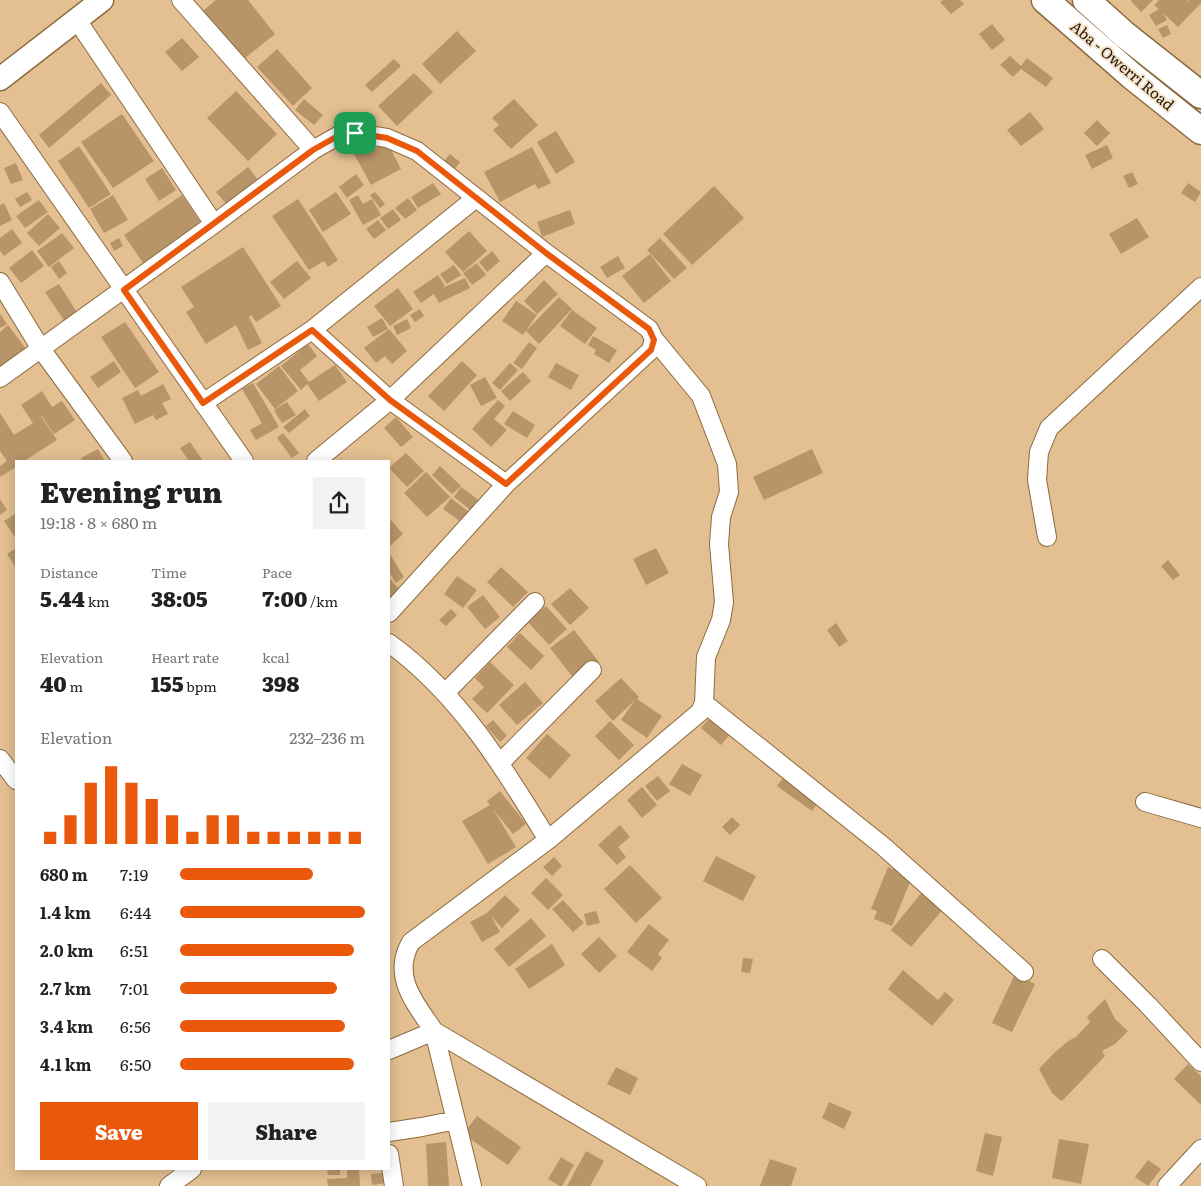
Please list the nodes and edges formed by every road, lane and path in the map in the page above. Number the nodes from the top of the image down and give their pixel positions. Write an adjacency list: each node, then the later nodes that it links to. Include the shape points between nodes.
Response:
1 (102, 0): 5 (main road)
2 (181, 0): 10 (street)
3 (1045, 0): 9 (highway, Aba - Owerri Road)
4 (1086, 0): 7 (highway, Aba - Owerri Road)
5 (77, 20): 6 (main road); 12 (street)
6 (0, 79)
7 (1201, 96)
8 (0, 112): 16 (street)
9 (1201, 131)
10 (313, 150): 11 (street, via 343,133 387,138 417,151); 12 (street)
11 (476, 198): 13 (street); 17 (street)
12 (214, 224): 16 (street)
13 (546, 253): 18 (street, via 649,329); 21 (street)
14 (0, 282): 19 (street)
15 (1201, 287): 27 (street, via 1049,428 1040,452 1037,480)
16 (124, 290): 19 (street); 22 (street)
17 (312, 330): 21 (street); 22 (street)
18 (654, 340): 26 (street, via 651,350); 33 (street, via 701,396 728,464 729,492 719,544 724,602 721,620 706,657)
19 (40, 349): 20 (street); 23 (street)
20 (0, 378)
21 (390, 400): 25 (street); 26 (street)
22 (203, 403): 24 (street)
23 (122, 460)
24 (243, 460)
25 (317, 460)
26 (506, 484): 29 (street)
27 (1047, 536)
28 (534, 602): 32 (street)
29 (390, 612)
30 (390, 644): 32 (street)
31 (592, 670): 35 (street)
32 (445, 693): 35 (street)
33 (704, 703): 39 (street, via 700,712); 41 (street, via 883,846)
34 (0, 759): 36 (street)
35 (500, 763): 39 (street)
36 (15, 779)
37 (1145, 802): 38 (street)
38 (1201, 818)
39 (548, 840): 42 (street, via 411,942 405,952 402,966 408,994)
40 (1102, 959): 44 (street)
41 (1024, 972)
42 (434, 1031): 43 (street); 45 (street); 53 (street)
43 (390, 1050)
44 (1201, 1062)
45 (456, 1120): 46 (street); 52 (street)
46 (390, 1132)
47 (1201, 1150): 54 (street)
48 (390, 1160): 51 (street)
49 (191, 1170): 50 (street)
50 (169, 1186)
51 (394, 1186)
52 (472, 1186)
53 (697, 1186)
54 (1167, 1186)

